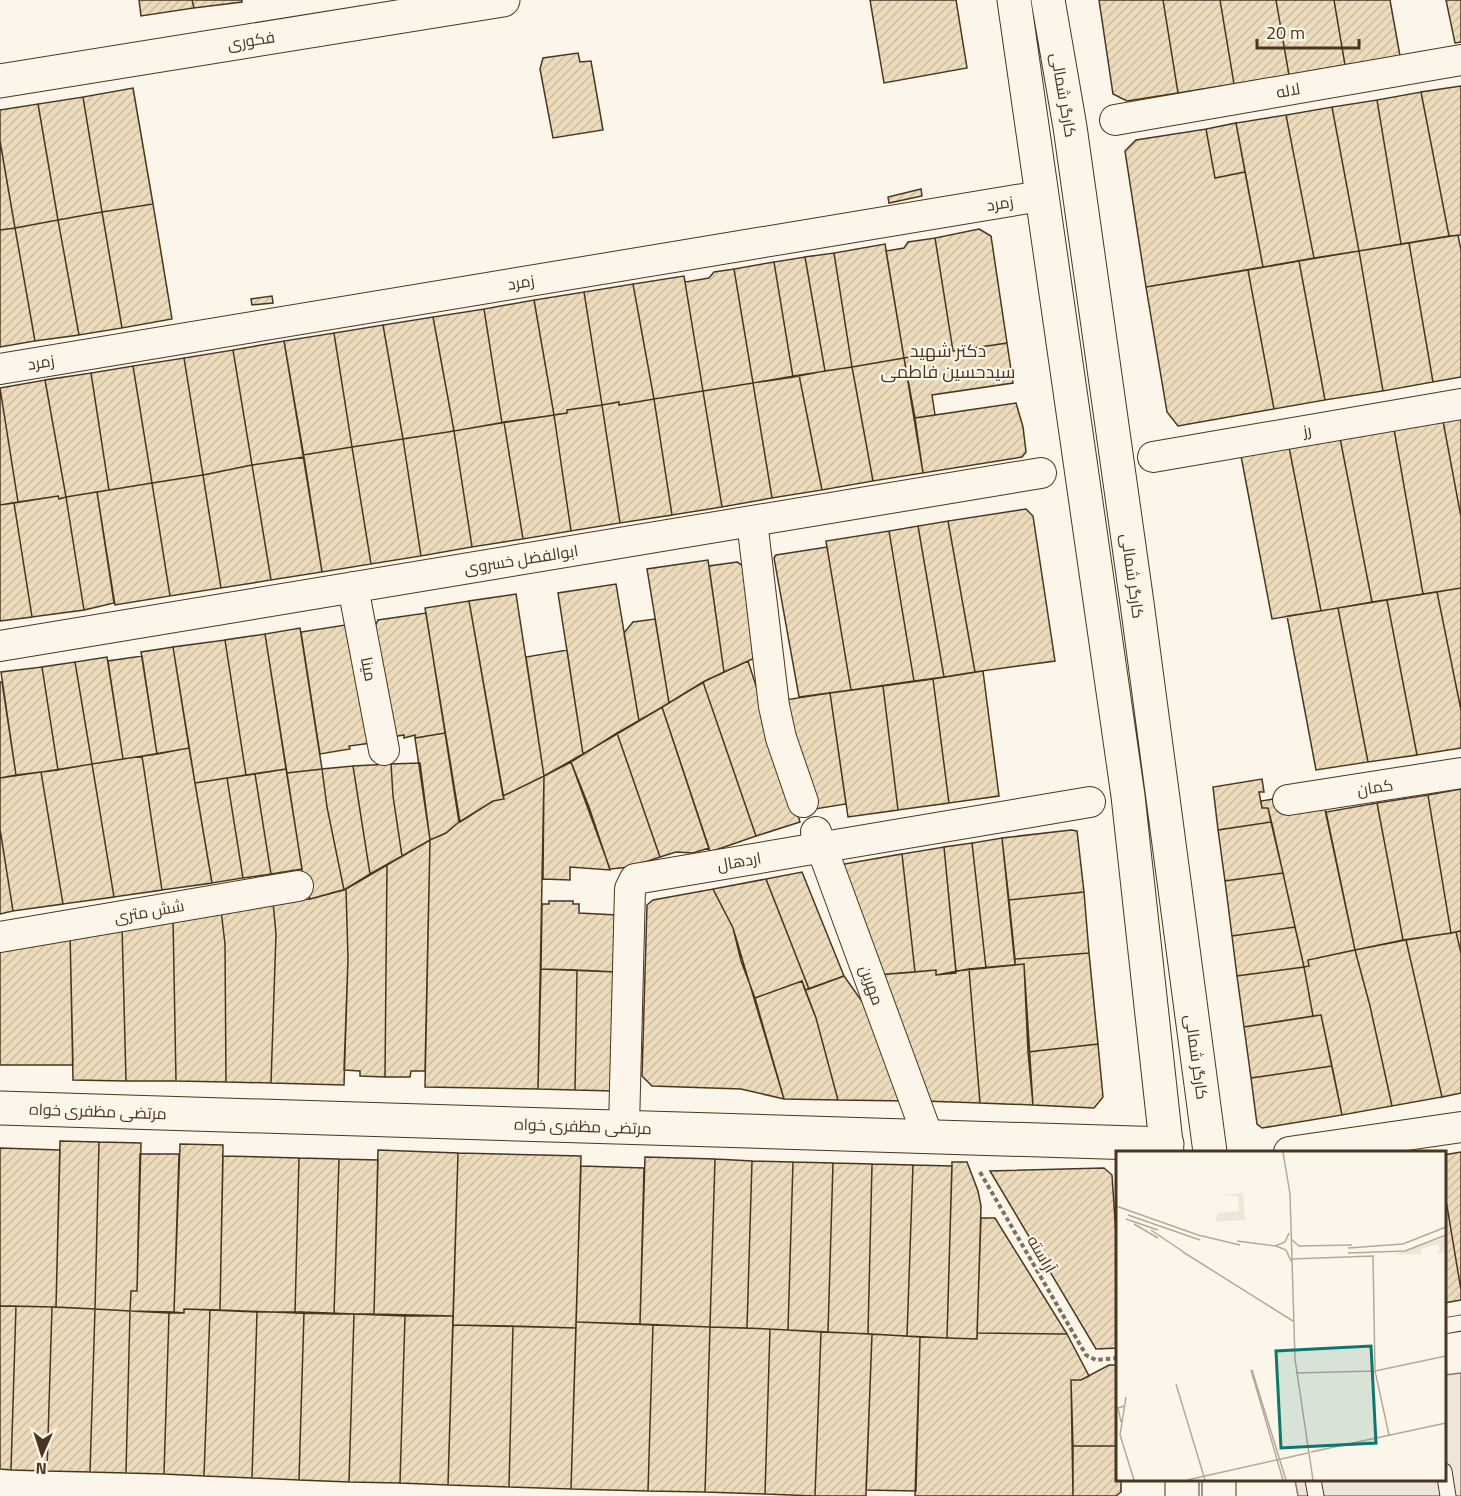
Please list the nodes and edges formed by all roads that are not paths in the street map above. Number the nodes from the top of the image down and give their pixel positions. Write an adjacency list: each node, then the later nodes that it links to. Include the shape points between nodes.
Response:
1 (503, 0): 5 (main road, فکوری)
2 (1014, 0): 7 (main road)
3 (1048, 0): 28 (main road, کارگر شمالی, via 1070,127 1137,603)
4 (1461, 60): 6 (street, لاله)
5 (0, 81)
6 (1115, 120)
7 (1041, 196): 8 (street, زمرد); 27 (main road, via 1128,796)
8 (0, 369)
9 (1461, 404): 10 (street, رز)
10 (1153, 457)
11 (1041, 473): 12 (street, ابوالفضل خسروی)
12 (752, 521): 13 (street, ابوالفضل خسروی); 18 (street, via 774,706)
13 (353, 587): 14 (street, ابوالفضل خسروی); 15 (street, مینا)
14 (0, 646)
15 (384, 750)
16 (1461, 773): 17 (street, کمان)
17 (1288, 800)
18 (803, 802)
19 (1090, 802): 20 (street, اردهال)
20 (818, 840): 24 (street, اردهال, via 635,879 632,883); 26 (street, مهرین)
21 (298, 886): 22 (street, شش متری)
22 (0, 937)
23 (0, 1108): 24 (main road, مرتضی مظفری خواه)
24 (624, 1127): 26 (main road, مرتضی مظفری خواه)
25 (1461, 1127): 29 (street)
26 (944, 1137): 27 (main road, مرتضی مظفری خواه)
27 (1167, 1148)
28 (1210, 1151)
29 (1296, 1151)
30 (1461, 1323): 31 (lane)
31 (1446, 1326)
32 (1313, 1481): 34 (lane)
33 (1446, 1481): 35 (lane)
34 (1316, 1496)
35 (1448, 1496)

